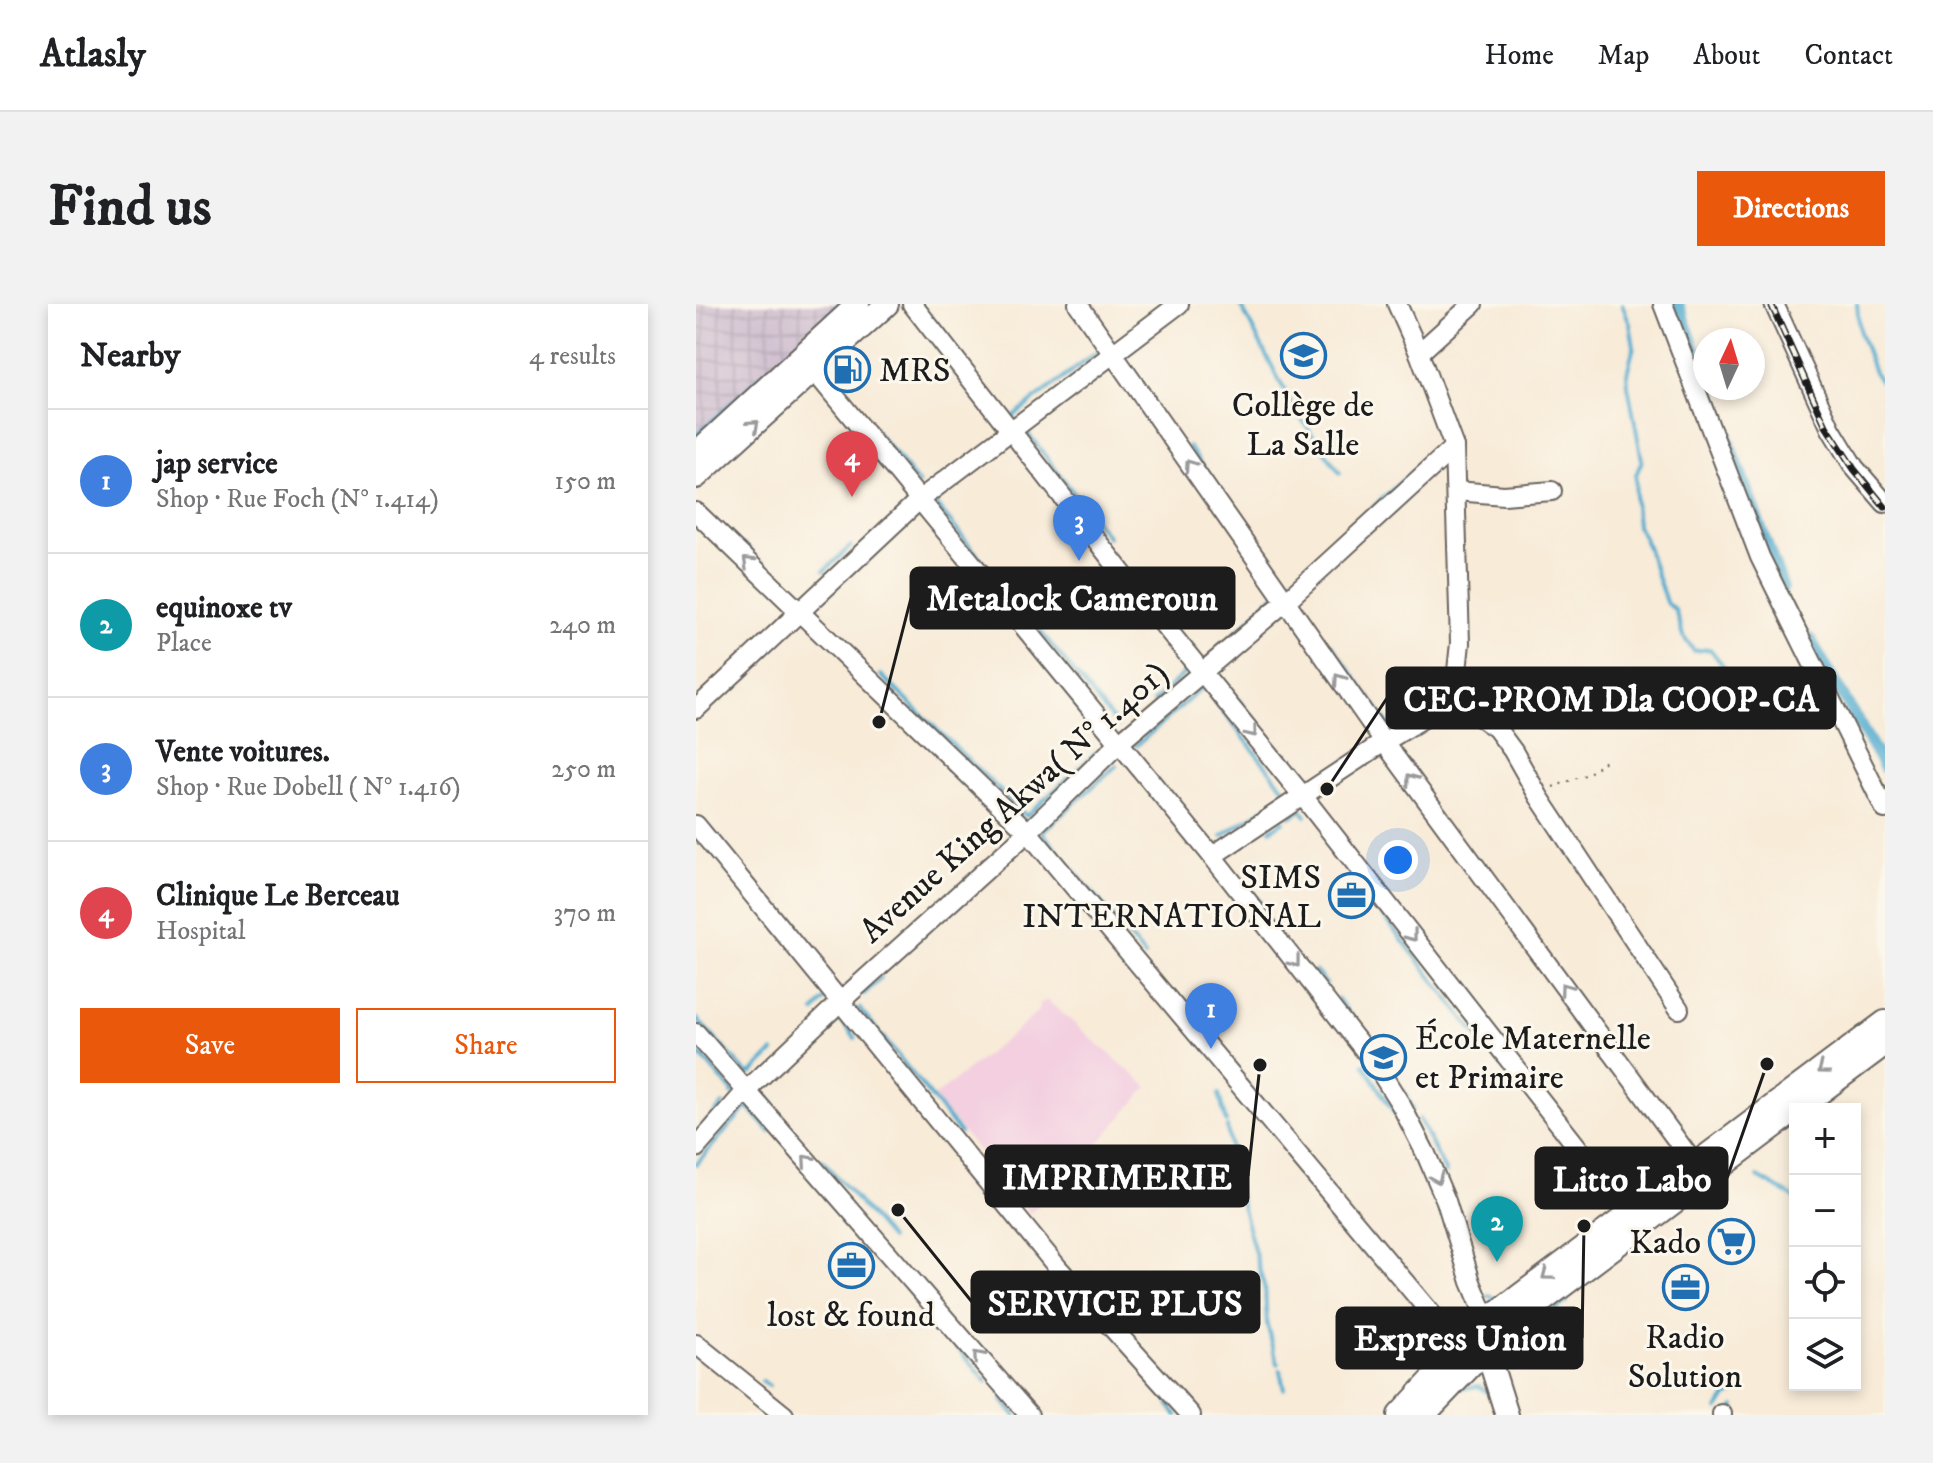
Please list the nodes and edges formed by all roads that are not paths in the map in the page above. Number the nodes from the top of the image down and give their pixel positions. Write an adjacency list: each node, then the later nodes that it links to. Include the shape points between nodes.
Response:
1 (858, 304): 12 (main road)
2 (887, 304): 12 (main road)
3 (912, 304): 13 (street)
4 (1078, 304): 10 (street)
5 (1179, 304): 10 (street)
6 (1397, 304): 11 (street)
7 (1473, 304): 11 (street)
8 (1663, 304): 30 (street, via 1760,557)
9 (1774, 304): 20 (street, via 1831,429)
10 (1113, 353): 13 (street); 22 (street, one-way to 10)
11 (1419, 353): 14 (street)
12 (807, 363): 15 (main road); 16 (main road, one-way to 12); 19 (street)
13 (1011, 429): 19 (street); 24 (street)
14 (1454, 447): 17 (street); 22 (street, Avenue King Akwa( N° 1.401))
15 (696, 453)
16 (696, 477)
17 (1456, 491): 18 (street); 25 (street, via 1460,643)
18 (1552, 491)
19 (919, 500): 23 (street); 28 (street)
20 (1885, 503)
21 (696, 512): 23 (street, one-way to 21)
22 (1285, 602): 24 (street, Avenue King Akwa( N° 1.401)); 27 (street, one-way to 22)
23 (800, 612): 26 (street); 32 (street)
24 (1203, 671): 28 (street, Avenue King Akwa( N° 1.401)); 29 (street, one-way to 29)
25 (1450, 702): 27 (street); 35 (street, via 1496,728)
26 (696, 709)
27 (1384, 742): 29 (street); 43 (street, one-way to 27)
28 (1119, 743): 32 (street, Avenue King Akwa( N° 1.401)); 33 (street)
29 (1302, 795): 33 (street); 44 (street, one-way to 44)
30 (1885, 809)
31 (696, 825): 34 (street)
32 (1028, 832): 34 (street, Avenue King Akwa( N° 1.401)); 45 (street)
33 (1212, 856): 45 (street, one-way to 45, via 1376,1065 1401,1105 1446,1201 1471,1282)
34 (842, 1000): 39 (street, Avenue King Akwa( N° 1.401)); 49 (street, via 1058,1268)
35 (1679, 1009)
36 (1885, 1022): 43 (main road, one-way to 43)
37 (696, 1033): 39 (street)
38 (1885, 1044): 40 (main road)
39 (747, 1090): 42 (street, Avenue King Akwa( N° 1.401)); 48 (street, one-way to 39)
40 (1806, 1103)
41 (1789, 1115): 43 (main road)
42 (696, 1148)
43 (1700, 1171): 44 (main road)
44 (1634, 1220): 45 (main road, via 1508,1327)
45 (1476, 1338): 50 (main road); 51 (main road); 52 (main road)
46 (696, 1344): 47 (street)
47 (784, 1415)
48 (1029, 1415)
49 (1191, 1415)
50 (1399, 1415)
51 (1424, 1415)
52 (1507, 1415)

